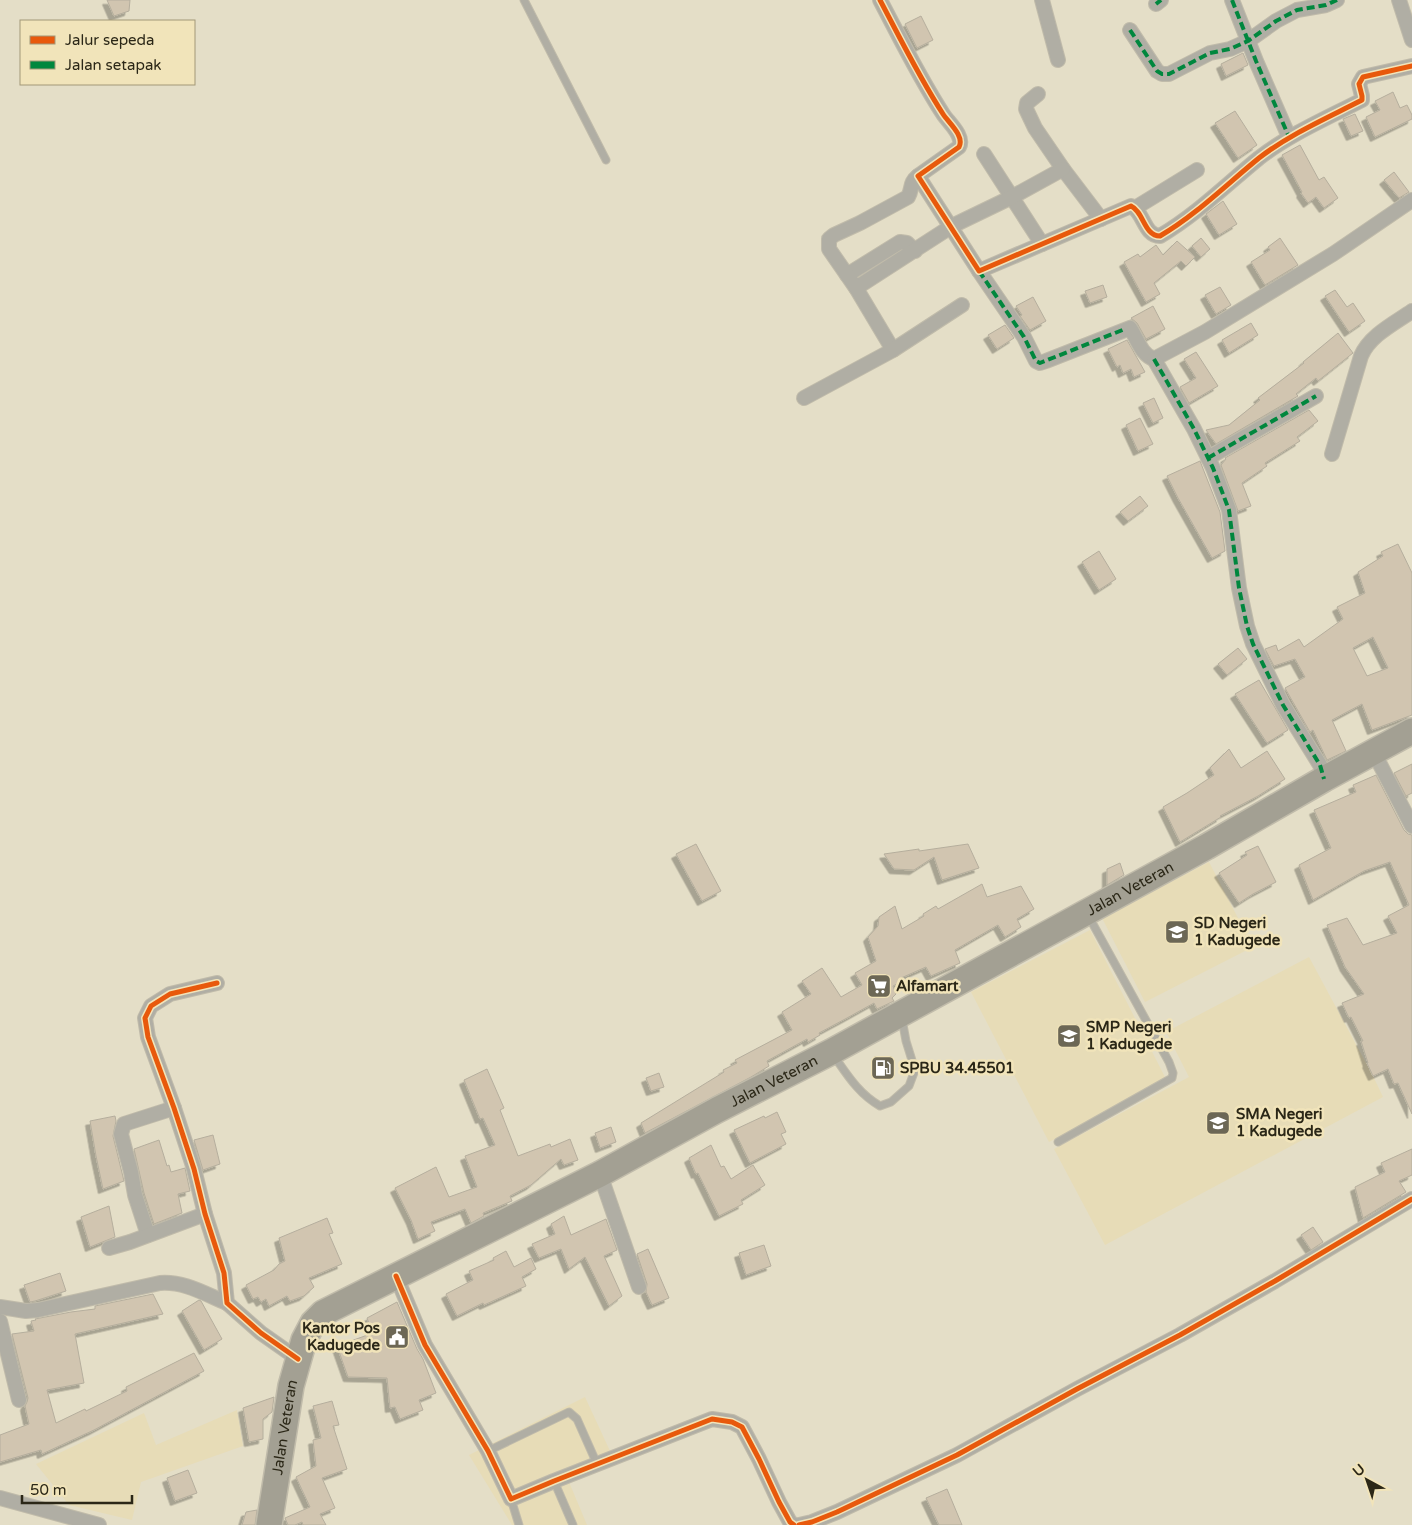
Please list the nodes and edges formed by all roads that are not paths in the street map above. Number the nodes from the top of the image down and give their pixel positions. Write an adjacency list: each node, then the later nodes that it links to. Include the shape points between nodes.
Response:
1 (524, 0): 15 (lane)
2 (880, 0): 18 (street, via 925,85 960,138 958,146)
3 (1042, 0): 10 (street)
4 (1232, 0): 9 (street)
5 (1337, 0): 9 (street, via 1298,10)
6 (1399, 0): 8 (street)
7 (1130, 30): 9 (street, via 1162,74 1169,74 1210,53)
8 (1412, 40)
9 (1248, 41): 13 (street)
10 (1058, 60)
11 (1412, 66): 13 (street, via 1363,77 1359,84 1362,100)
12 (1038, 94): 16 (street, via 1027,103 1026,109)
13 (1289, 137): 21 (street, via 1160,236 1149,231)
14 (984, 154): 19 (street)
15 (606, 160)
16 (1063, 168): 19 (street); 22 (street)
17 (1197, 170): 21 (street)
18 (918, 176): 23 (street); 27 (street, via 912,181 908,197 829,239 829,249)
19 (1012, 197): 23 (street); 24 (street)
20 (1412, 200): 32 (street, via 1334,254 1206,332)
21 (1136, 208): 22 (street, via 1131,206)
22 (1101, 219): 24 (street)
23 (952, 226): 25 (street); 26 (street)
24 (1042, 244): 26 (street)
25 (914, 251): 27 (street, via 907,243 900,242); 28 (street)
26 (979, 270): 32 (street, via 1024,337 1036,361 1040,363 1127,323 1144,352)
27 (847, 275): 28 (street)
28 (856, 288): 31 (street)
29 (962, 305): 31 (street)
30 (1412, 311): 35 (street, via 1365,348)
31 (893, 350): 34 (street)
32 (1154, 359): 36 (street)
33 (1316, 396): 36 (street)
34 (804, 398)
35 (1332, 454)
36 (1208, 458): 39 (street, via 1229,510 1239,588 1252,644)
37 (1412, 731): 38 (highway, Jalan Veteran)
38 (1373, 752): 39 (highway, Jalan Veteran); 40 (street)
39 (1324, 778): 41 (highway, Jalan Veteran)
40 (1412, 826)
41 (1086, 912): 43 (highway, Jalan Veteran); 46 (lane, via 1173,1073 1172,1078)
42 (217, 982): 45 (street, via 170,994 151,1006 145,1018 148,1037)
43 (901, 1013): 44 (highway, Jalan Veteran); 44 (lane, via 915,1070 909,1086 891,1102 880,1106 867,1098)
44 (831, 1052): 47 (highway, Jalan Veteran)
45 (174, 1108): 49 (street); 50 (street, via 124,1124 121,1134)
46 (1058, 1142)
47 (600, 1174): 52 (highway, Jalan Veteran); 53 (street)
48 (1412, 1199): 69 (street, via 1180,1335 957,1455 837,1512)
49 (205, 1214): 50 (street); 54 (street, via 224,1273)
50 (148, 1235): 51 (street)
51 (109, 1248)
52 (396, 1276): 57 (highway, Jalan Veteran, via 323,1313 308,1331); 59 (street, via 426,1345)
53 (639, 1287)
54 (227, 1303): 55 (street, via 170,1282 38,1310); 57 (street, via 261,1333)
55 (0, 1307)
56 (0, 1321): 58 (street)
57 (294, 1373): 65 (highway, Jalan Veteran)
58 (19, 1400)
59 (488, 1451): 60 (lane, via 569,1412 577,1418); 62 (street)
60 (597, 1464): 61 (street); 68 (street, via 704,1421 732,1422 742,1427)
61 (554, 1480): 62 (street); 67 (lane)
62 (511, 1499): 66 (lane)
63 (1, 1501): 64 (street)
64 (99, 1525)
65 (269, 1525)
66 (519, 1525)
67 (573, 1525)
68 (794, 1525)
69 (799, 1525)

